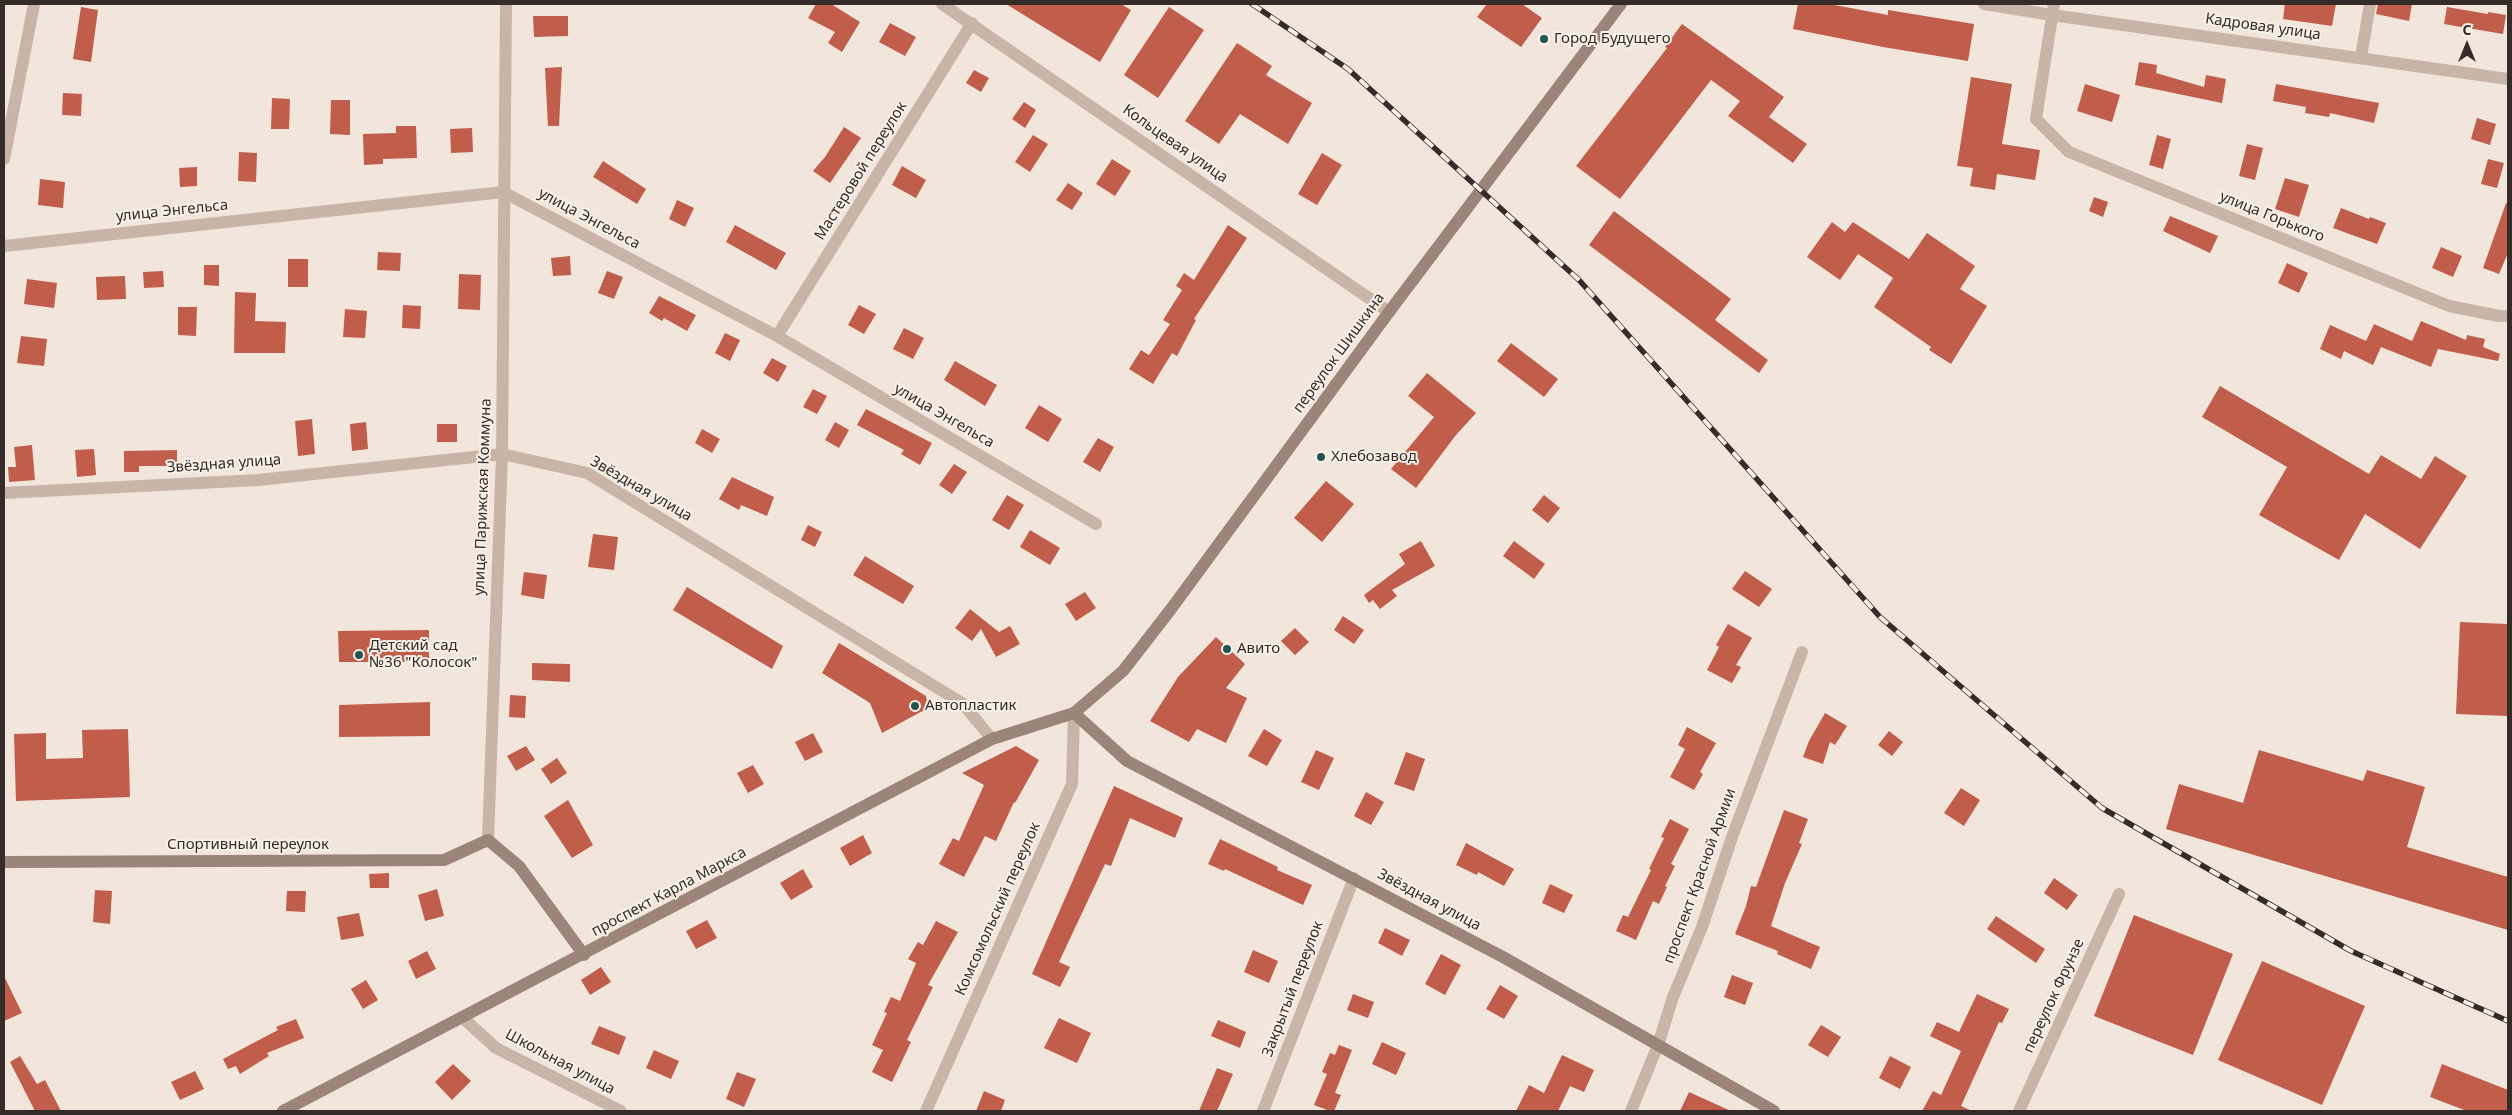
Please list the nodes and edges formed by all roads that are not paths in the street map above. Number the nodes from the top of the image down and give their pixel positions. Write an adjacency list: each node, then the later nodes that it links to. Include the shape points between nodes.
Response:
1 (34, 4): 11 (street)
2 (506, 4): 12 (street, улица Парижская Коммуна)
3 (942, 4): 8 (street, Кольцевая улица)
4 (1621, 4): 14 (main road, переулок Шишкина)
5 (1984, 4): 7 (street, Кадровая улица)
6 (2370, 4): 9 (street)
7 (2053, 10): 9 (street, Кадровая улица); 15 (street, улица Горького, via 2036,119 2069,152 2449,306)
8 (972, 23): 14 (street, Кольцевая улица); 16 (street, Мастеровой переулок)
9 (2361, 57): 10 (street, Кадровая улица)
10 (2508, 79)
11 (4, 159)
12 (503, 192): 13 (street, улица Энгельса); 16 (street, улица Энгельса); 17 (street, улица Парижская Коммуна)
13 (4, 246)
14 (1389, 312): 21 (main road, переулок Шишкина, via 1293,446 1123,671)
15 (2508, 316)
16 (777, 336): 19 (street, улица Энгельса)
17 (502, 454): 18 (street, Звёздная улица, via 258,480); 22 (street, Звёздная улица, via 587,473 962,703); 23 (street, улица Парижская Коммуна)
18 (4, 493)
19 (1096, 524)
20 (1802, 652): 29 (street, проспект Красной Армии, via 1748,792)
21 (1074, 713): 22 (main road, проспект Карла Маркса); 25 (main road, Звёздная улица, via 1127,761); 33 (street, Комсомольский переулок, via 1072,784)
22 (992, 739): 27 (main road, проспект Карла Маркса)
23 (488, 840): 24 (main road, Спортивный переулок, via 444,860); 27 (main road, via 519,866)
24 (4, 862)
25 (1354, 878): 29 (main road, Звёздная улица, via 1504,957); 34 (street, Закрытый переулок)
26 (2119, 894): 37 (street, переулок Фрунзе)
27 (584, 955): 28 (main road, проспект Карла Маркса)
28 (464, 1018): 30 (street, Школьная улица, via 496,1048); 31 (main road, проспект Карла Маркса)
29 (1658, 1045): 35 (street, проспект Красной Армии); 36 (main road, Звёздная улица)
30 (606, 1109): 32 (street, Школьная улица)
31 (283, 1111)
32 (620, 1111)
33 (926, 1111)
34 (1262, 1111)
35 (1631, 1111)
36 (1774, 1111)
37 (2019, 1111)

